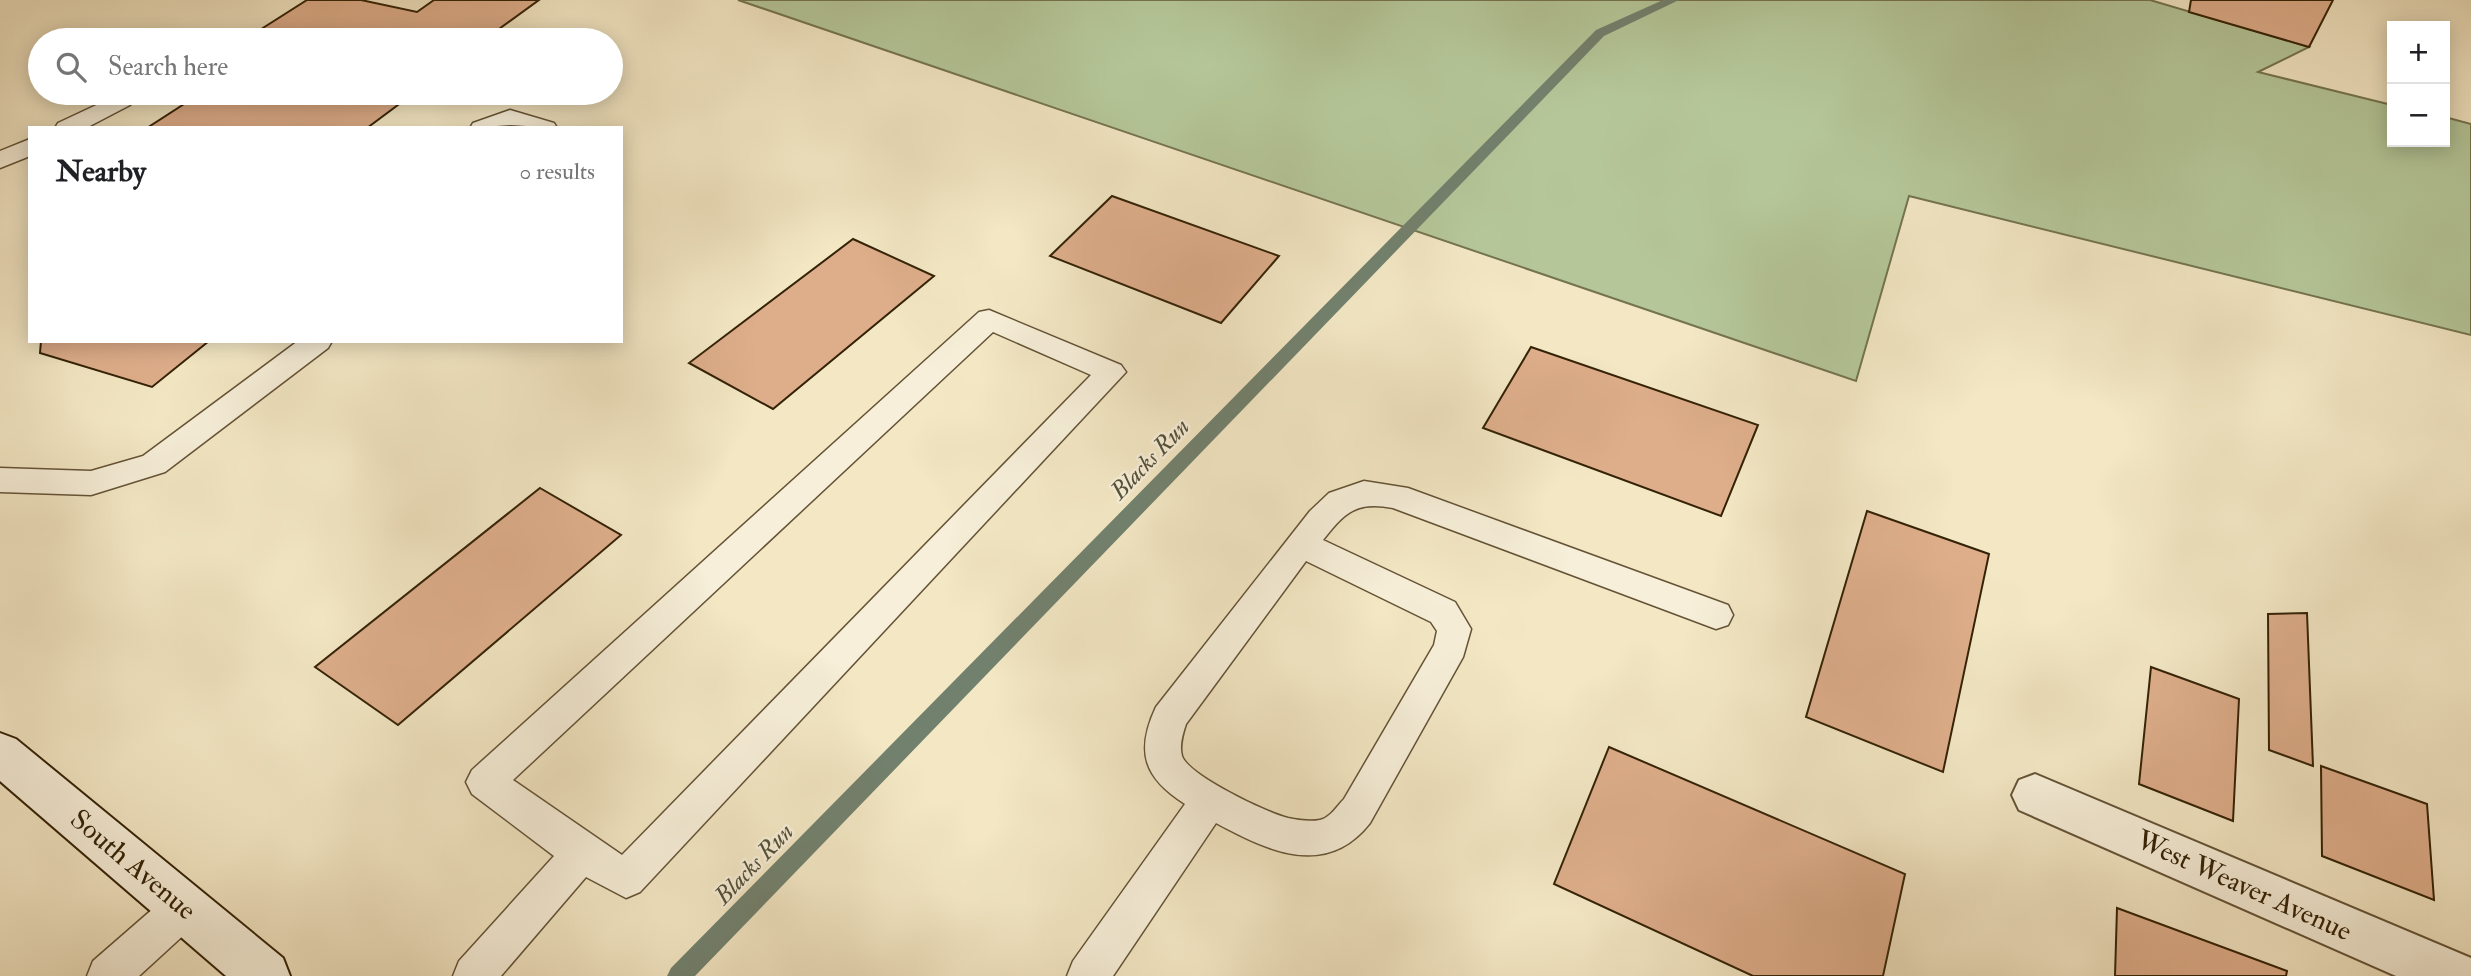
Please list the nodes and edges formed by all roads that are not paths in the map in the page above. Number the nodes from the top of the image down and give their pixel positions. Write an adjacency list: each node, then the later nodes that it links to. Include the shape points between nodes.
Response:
1 (112, 105): 2 (lane)
2 (71, 126)
3 (487, 126): 4 (lane, via 510,117)
4 (539, 126)
5 (28, 147): 6 (lane)
6 (0, 161)
7 (315, 343): 8 (lane, via 155,464 91,483)
8 (0, 480)
9 (1301, 544): 10 (lane, via 1340,500 1386,494); 13 (lane, via 1169,718 1160,747 1168,772); 13 (lane, via 1443,612 1454,629 1451,647 1357,811 1340,830 1327,836 1293,836)
10 (1716, 615)
11 (0, 753): 15 (street, South Avenue)
12 (2035, 795): 20 (street, West Weaver Avenue)
13 (1210, 800): 19 (lane)
14 (582, 853): 14 (lane, via 485,782 989,318 1111,372 626,880); 18 (lane)
15 (184, 908): 16 (lane); 17 (street, South Avenue)
16 (108, 976)
17 (265, 976)
18 (474, 976)
19 (1088, 976)
20 (2454, 976)

